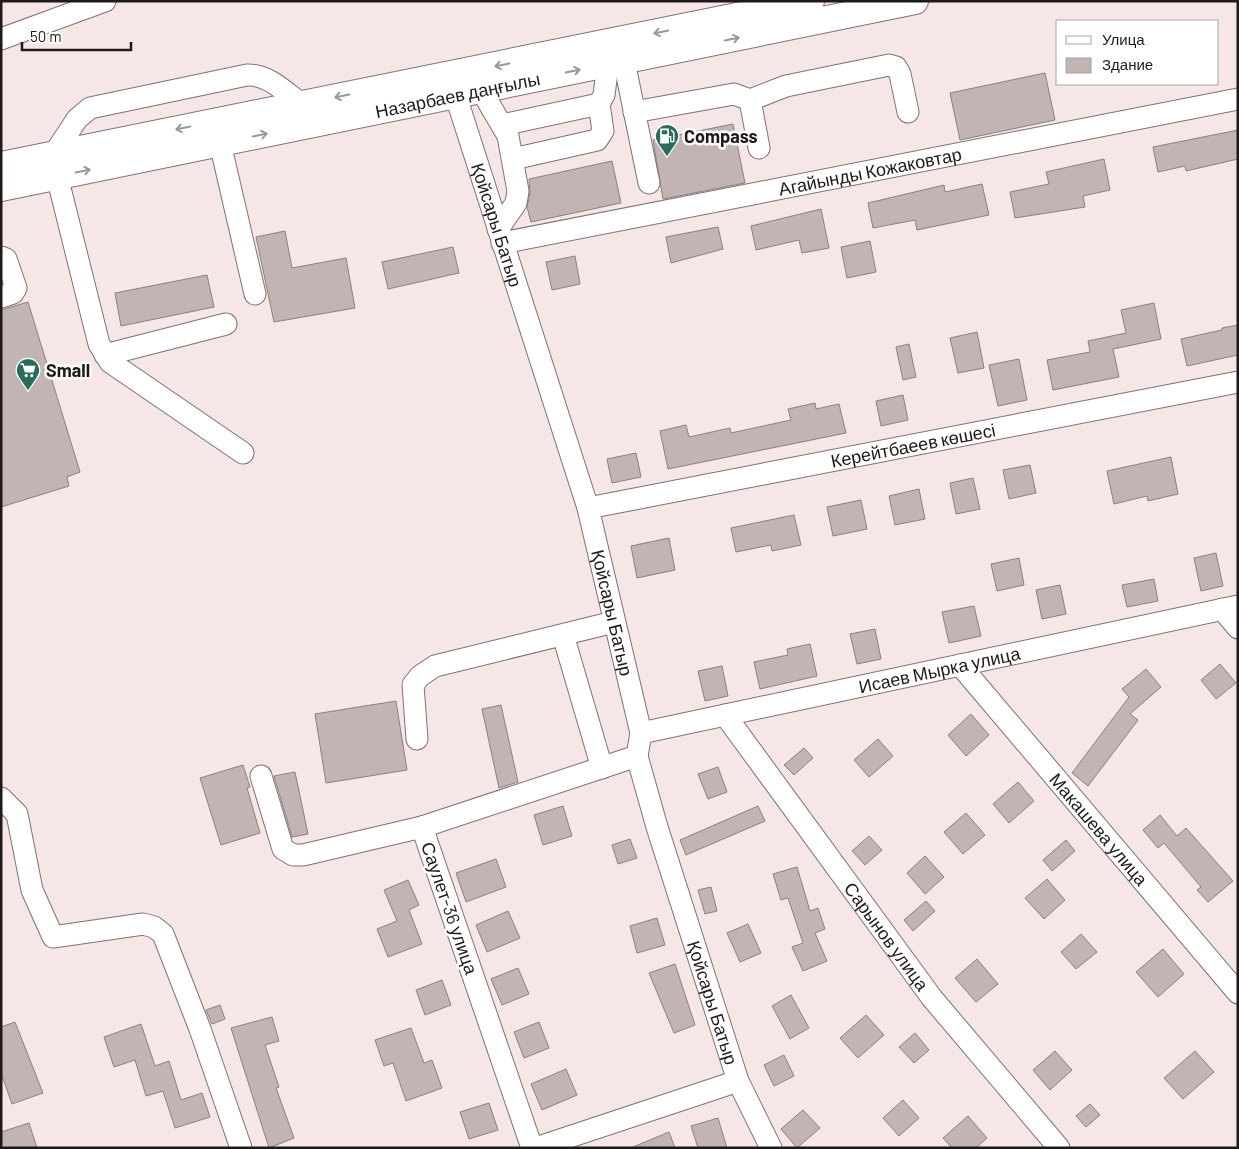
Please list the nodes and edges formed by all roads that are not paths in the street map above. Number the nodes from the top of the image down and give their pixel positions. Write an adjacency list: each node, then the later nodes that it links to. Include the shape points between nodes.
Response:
1 (105, 1): 4 (street)
2 (812, 1): 6 (main road, Назарбаев даңғылы, one-way to 6)
3 (915, 1): 5 (main road, Назарбаев даңғылы, one-way to 3)
4 (1, 39)
5 (616, 62): 7 (main road, Назарбаев даңғылы, one-way to 5); 11 (street); 12 (street)
6 (452, 86): 7 (main road, Назарбаев даңғылы); 10 (main road, Назарбаев даңғылы, one-way to 10); 15 (main road, Назарбаев даңғылы, one-way to 6); 22 (street, Қойсары Батыр)
7 (481, 90): 14 (street)
8 (750, 100): 12 (street, via 734,94); 13 (street, via 786,86 889,65 896,67 900,74); 16 (street)
9 (1238, 100): 22 (street, Агайынды Кожаковтар)
10 (300, 104): 19 (main road, Назарбаев даңғылы, one-way to 19); 19 (street, via 261,76 247,75 90,108 77,119)
11 (599, 104): 14 (street); 17 (street, via 603,131 597,140)
12 (634, 112): 20 (street)
13 (908, 112)
14 (502, 125): 17 (street, via 508,136)
15 (220, 143): 19 (main road, Назарбаев даңғылы, one-way to 15); 24 (street)
16 (759, 148)
17 (512, 159): 22 (street, via 518,191 516,203)
18 (1, 165): 19 (main road, Назарбаев даңғылы)
19 (55, 165): 21 (main road, Назарбаев даңғылы); 27 (street)
20 (648, 183)
21 (1, 188)
22 (500, 236): 30 (street, Қойсары Батыр)
23 (1, 257): 25 (street, via 6,259 16,288 13,293)
24 (256, 294)
25 (1, 297)
26 (226, 324): 27 (street)
27 (104, 355): 29 (street)
28 (1238, 382): 30 (street, Керейтбаеев көшесі)
29 (243, 453)
30 (588, 508): 32 (street, Қойсары Батыр)
31 (1230, 608): 33 (street); 35 (street, Исаев Мырка улица)
32 (614, 622): 34 (street); 37 (street, Қойсары Батыр)
33 (1238, 628)
34 (563, 635): 38 (street, via 434,666 413,685); 40 (street)
35 (960, 665): 36 (street, Исаев Мырка улица); 44 (street, Макашева улица)
36 (726, 715): 37 (street, Исаев Мырка улица); 50 (street, Сарынов улица, via 932,998)
37 (640, 733): 39 (street, Қойсары Батыр)
38 (417, 739)
39 (637, 756): 40 (street, Саулет-36 улица); 45 (street, Қойсары Батыр)
40 (602, 768): 43 (street, Саулет-36 улица)
41 (261, 776): 43 (street, via 283,848 293,855)
42 (1, 798): 46 (street, via 17,814 32,890 53,937 143,924 163,934)
43 (422, 827): 47 (street, Саулет-36 улица)
44 (1238, 993)
45 (738, 1081): 48 (street); 49 (street, Қойсары Батыр)
46 (241, 1148)
47 (532, 1148)
48 (536, 1148)
49 (771, 1148)
50 (1059, 1148)

